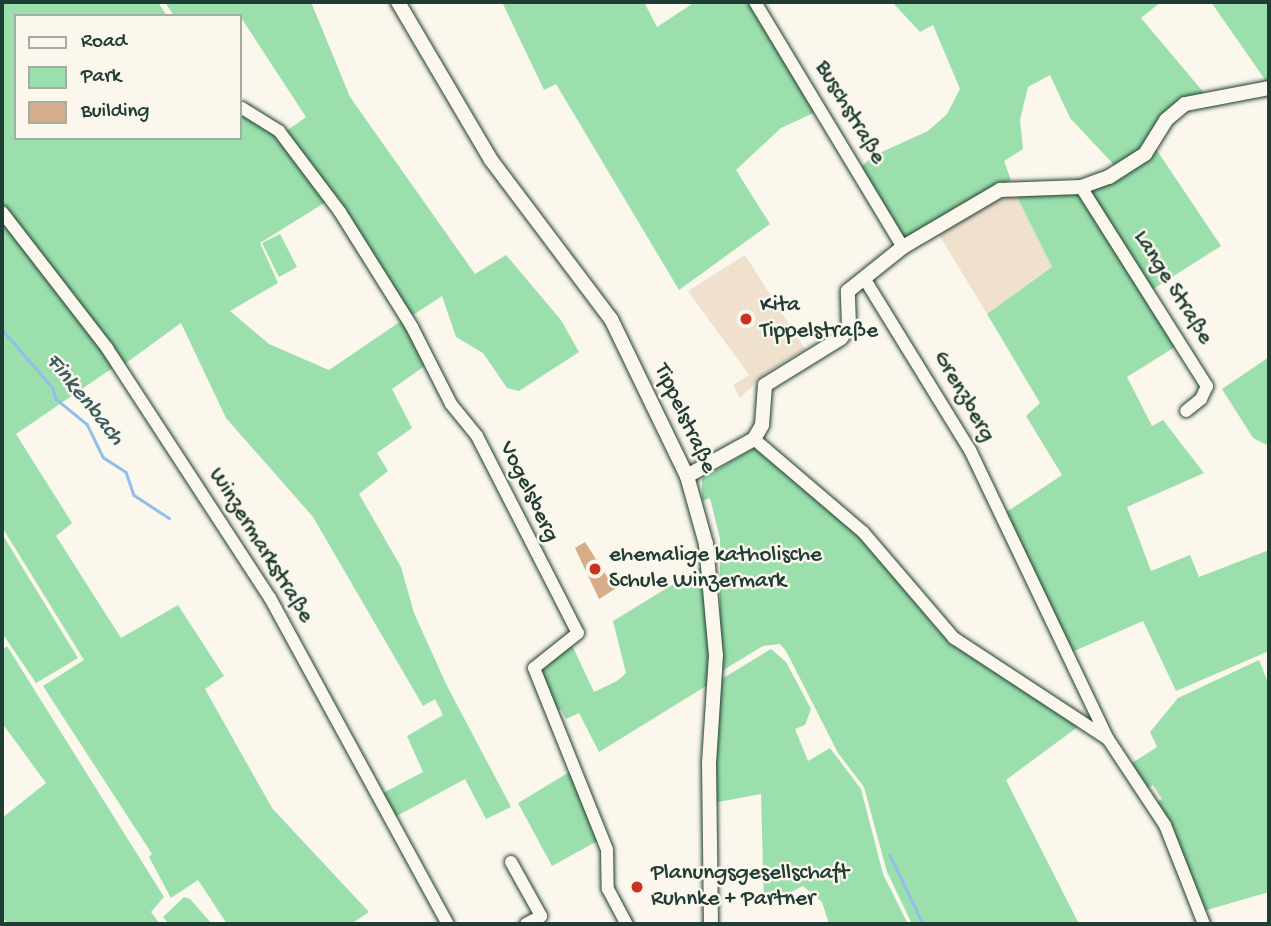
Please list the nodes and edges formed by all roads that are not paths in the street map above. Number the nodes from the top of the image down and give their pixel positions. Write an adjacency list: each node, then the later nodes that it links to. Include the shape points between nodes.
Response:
1 (398, 2): 11 (street, Tippelstraße, via 491,160 611,319)
2 (755, 2): 7 (street, Buschstraße)
3 (1269, 88): 5 (street, via 1185,104 1166,120 1138,160)
4 (242, 108): 16 (street, Vogelsberg, via 278,131 340,212 412,327 451,404 477,436 578,633 534,668 607,850 608,889)
5 (1081, 187): 7 (street, via 1000,190); 9 (street, Lange Straße, via 1207,386 1201,399)
6 (2, 212): 14 (street, Winzermarkstraße, via 121,368 270,598)
7 (903, 247): 8 (street)
8 (864, 278): 10 (street, via 846,294 844,334 765,385 762,425); 12 (street, Grenzberg, via 970,450)
9 (1186, 411)
10 (754, 439): 11 (street); 12 (street, Grenzberg, via 863,532 954,638)
11 (687, 476): 17 (street, Tippelstraße, via 706,541 716,654 709,762)
12 (1108, 739): 18 (street, Grenzberg, via 1165,825)
13 (511, 862): 15 (street, via 541,916)
14 (448, 924)
15 (526, 924)
16 (626, 924)
17 (711, 924)
18 (1204, 924)

